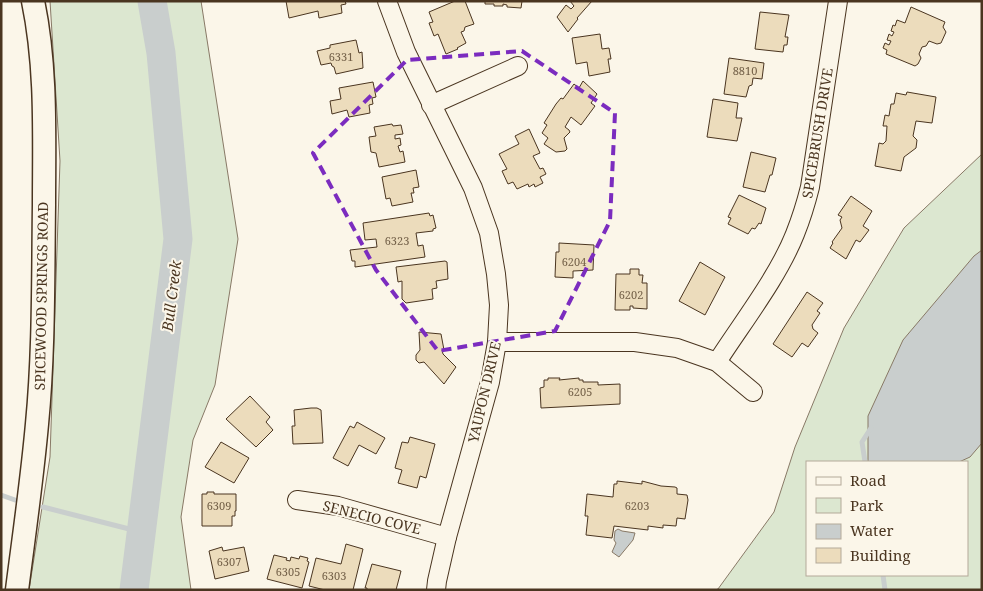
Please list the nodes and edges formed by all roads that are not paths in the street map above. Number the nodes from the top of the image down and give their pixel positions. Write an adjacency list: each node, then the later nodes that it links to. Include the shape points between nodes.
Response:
1 (33, 1): 11 (main road, SPICEWOOD SPRINGS ROAD, via 43,80 43,323 37,424)
2 (387, 1): 5 (street, YAUPON DRIVE)
3 (838, 1): 7 (street, SPICEBRUSH DRIVE, via 805,207 795,236 774,274)
4 (518, 66): 5 (street)
5 (431, 105): 6 (street, YAUPON DRIVE, via 473,188 489,233 496,274)
6 (497, 342): 7 (street, via 635,342 677,348); 10 (street, YAUPON DRIVE, via 490,382)
7 (717, 362): 8 (street)
8 (753, 392)
9 (296, 500): 10 (street, SENECIO COVE, via 338,506)
10 (447, 537): 12 (street, YAUPON DRIVE)
11 (17, 590)
12 (436, 590)

